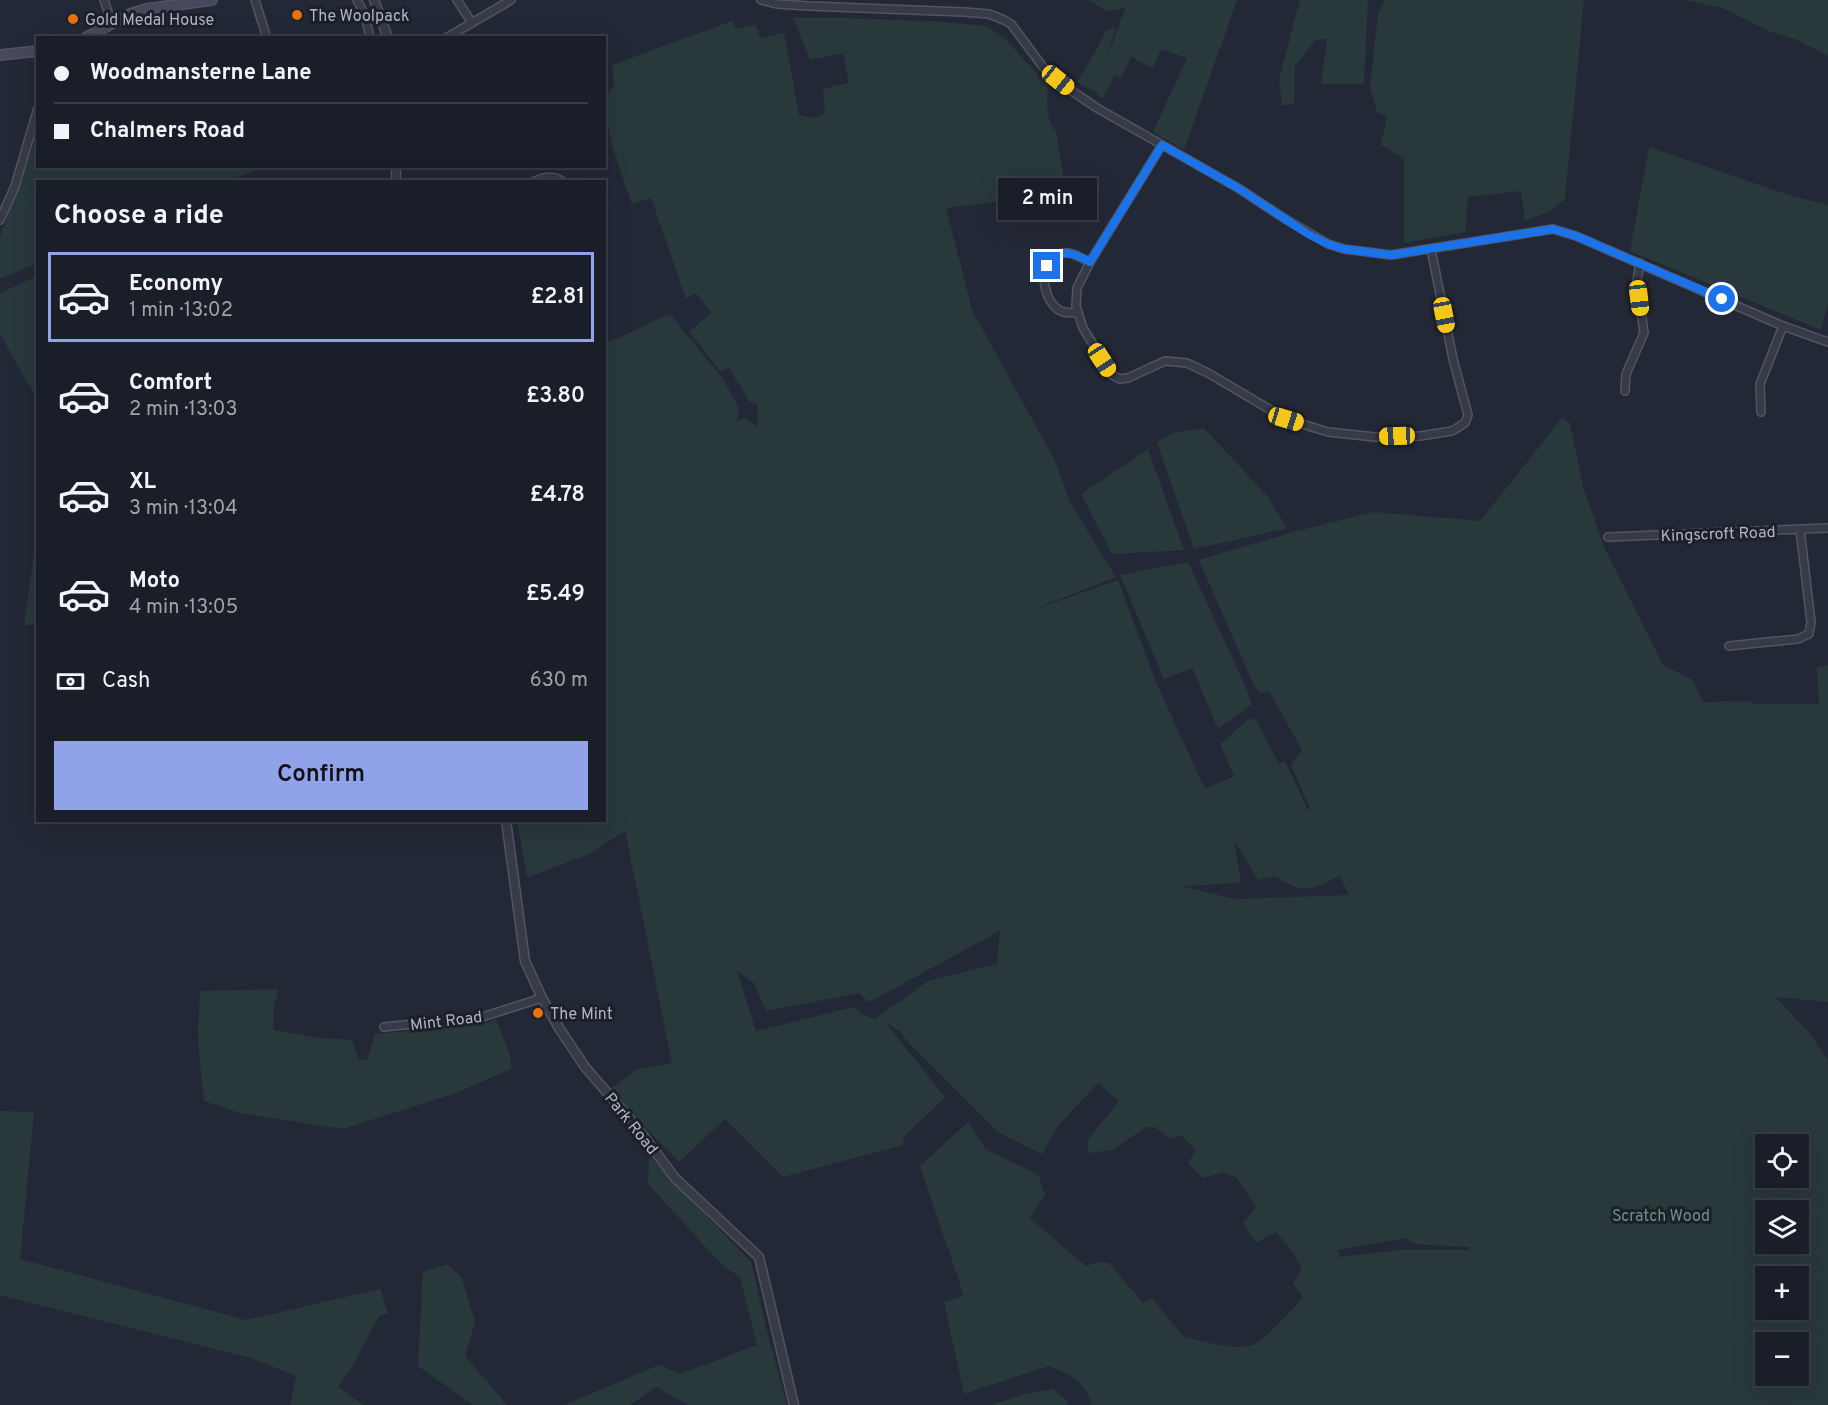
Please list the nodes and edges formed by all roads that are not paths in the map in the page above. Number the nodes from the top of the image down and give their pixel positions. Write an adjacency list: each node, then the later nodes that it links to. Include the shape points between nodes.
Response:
1 (104, 0): 11 (street)
2 (212, 0): 11 (main road, via 146,9)
3 (255, 0): 13 (street)
4 (374, 0): 15 (street)
5 (457, 0): 10 (street)
6 (511, 0): 10 (street)
7 (761, 0): 9 (street)
8 (360, 1): 14 (street)
9 (809, 3): 20 (street, via 998,16 1011,24 1043,67 1069,89)
10 (472, 23): 16 (street)
11 (112, 24): 12 (main road)
12 (89, 36)
13 (266, 36)
14 (370, 36)
15 (389, 36)
16 (449, 36)
17 (36, 51): 18 (main road)
18 (0, 55)
19 (36, 115): 23 (street, via 15,186)
20 (1162, 145): 25 (street, via 1328,244 1376,255); 26 (street)
21 (541, 180): 22 (street)
22 (561, 180)
23 (4, 202): 24 (street)
24 (0, 220)
25 (1431, 249): 27 (street, via 1553,229); 28 (street, via 1468,415 1465,423 1452,431 1375,437 1328,432 1286,419 1187,363 1165,361 1120,379 1112,375 1092,344)
26 (1090, 262): 28 (street, via 1077,288); 28 (street, via 1071,253 1054,256 1043,277 1048,297 1055,306 1066,313)
27 (1640, 263): 29 (street); 31 (street, via 1637,281 1644,333 1626,374)
28 (1078, 313)
29 (1783, 326): 30 (street); 32 (street, via 1760,384)
30 (1828, 342)
31 (1625, 392)
32 (1761, 412)
33 (1828, 528): 34 (street, Kingscroft Road)
34 (1800, 529): 35 (street, Kingscroft Road); 36 (street, via 1811,622 1809,634 1798,639)
35 (1608, 537)
36 (1729, 646)
37 (506, 822): 38 (street, Park Road, via 525,961)
38 (542, 998): 39 (street, Mint Road, via 482,1017); 40 (street, Park Road, via 585,1067 675,1178 759,1257)
39 (384, 1027)
40 (795, 1405)

